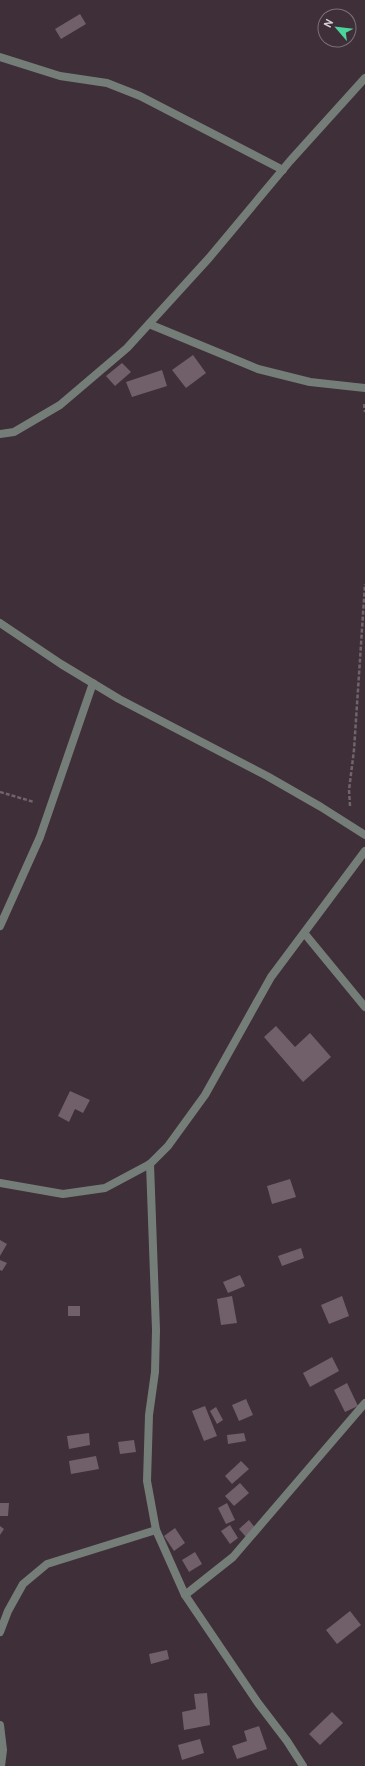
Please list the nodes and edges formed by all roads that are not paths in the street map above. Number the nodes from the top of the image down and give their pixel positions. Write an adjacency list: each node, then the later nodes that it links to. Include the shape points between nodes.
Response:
1 (0, 57): 3 (street, via 60,76 107,83 140,96)
2 (365, 78): 3 (street)
3 (283, 170): 4 (street)
4 (149, 324): 5 (street, via 258,369 310,382); 6 (street, via 127,348 60,405 14,432)
5 (365, 388)
6 (0, 434)
7 (0, 623): 8 (street)
8 (93, 683): 9 (street, via 118,699 267,776); 11 (street, via 40,837)
9 (365, 835)
10 (365, 851): 12 (street)
11 (0, 926)
12 (305, 934): 13 (street); 14 (street, via 271,977 205,1095 168,1146)
13 (365, 1007)
14 (150, 1164): 15 (street, via 105,1188 63,1194); 17 (street, via 156,1330 147,1481)
15 (0, 1183)
16 (365, 1403): 18 (street, via 233,1557)
17 (156, 1530): 18 (street); 19 (street, via 47,1564 24,1584 8,1611)
18 (185, 1595): 22 (street)
19 (0, 1632)
20 (0, 1725): 21 (street, via 3,1750)
21 (1, 1766)
22 (303, 1766)

